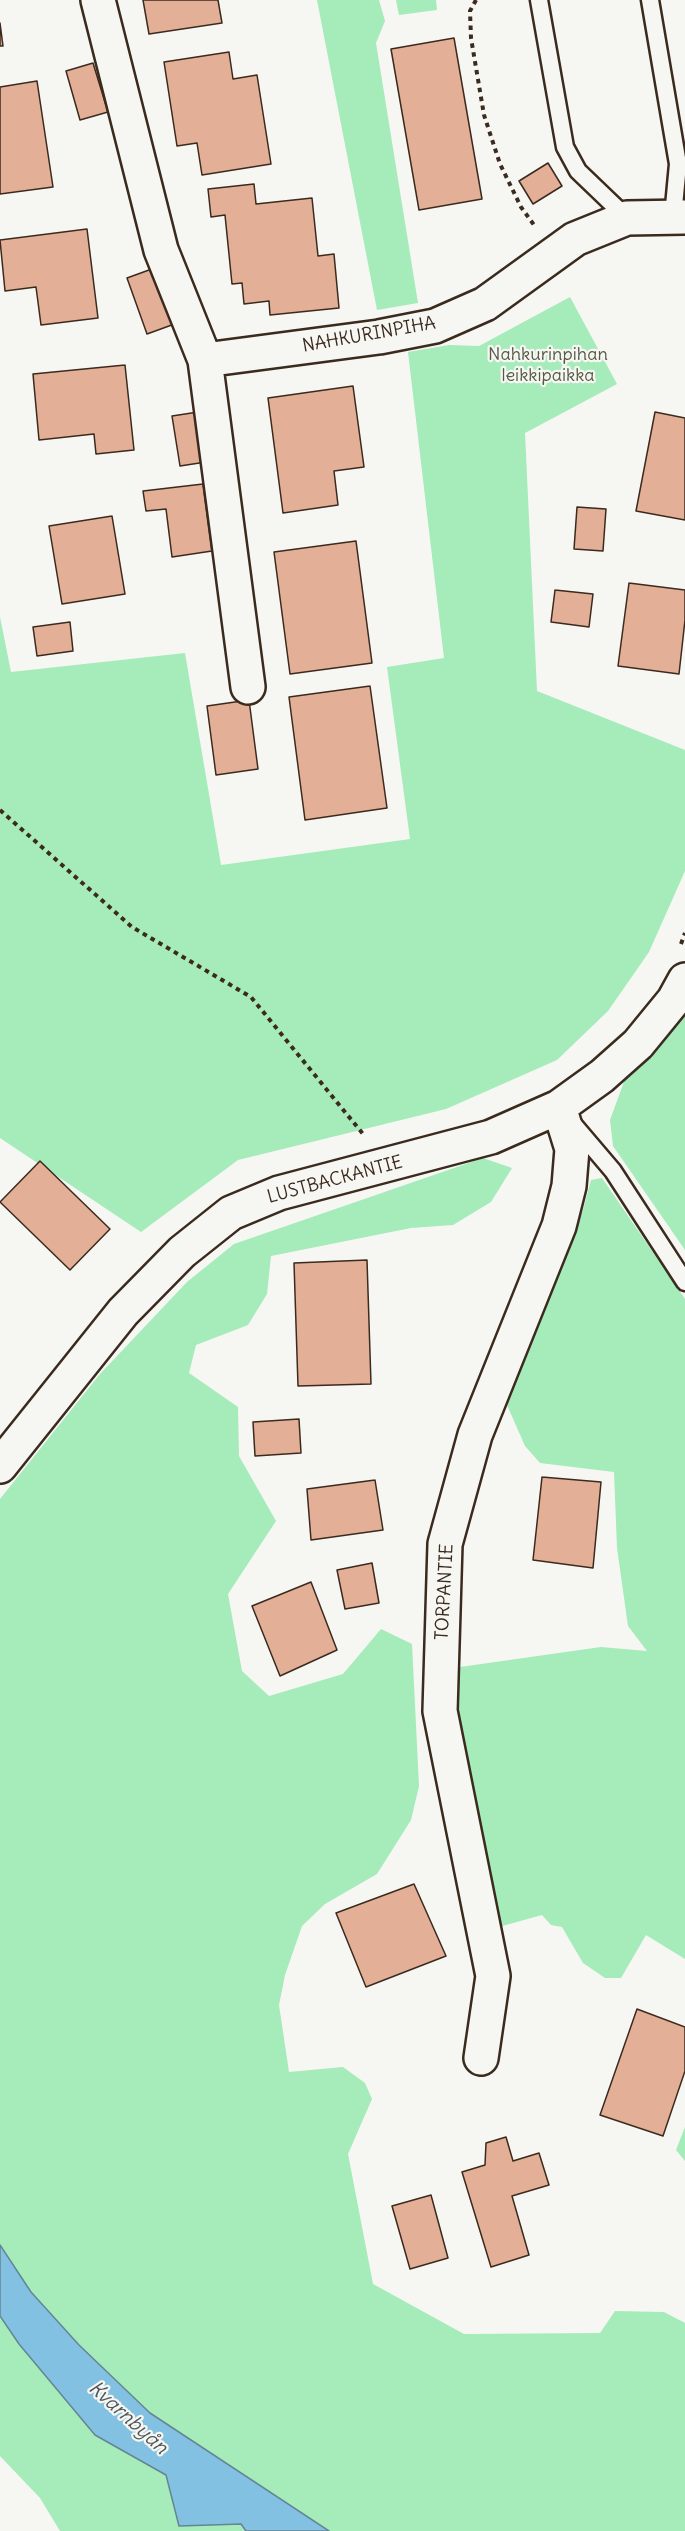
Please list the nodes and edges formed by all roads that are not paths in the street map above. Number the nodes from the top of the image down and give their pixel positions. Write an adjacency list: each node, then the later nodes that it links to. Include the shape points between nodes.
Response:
1 (98, 0): 6 (street, via 161,250)
2 (539, 0): 5 (lane, via 566,147 578,171)
3 (650, 0): 4 (lane, via 678,164)
4 (679, 217): 5 (street, NAHKURINPIHA)
5 (627, 218): 6 (street, NAHKURINPIHA, via 575,239 484,304 435,326)
6 (205, 360): 7 (street)
7 (248, 687)
8 (685, 980): 9 (street, LUSTBACKANTIE, via 638,1044)
9 (559, 1107): 10 (lane, via 613,1171); 11 (street, LUSTBACKANTIE, via 491,1137 279,1193 231,1213 182,1252 123,1312); 12 (street, TORPANTIE, via 572,1149 569,1186 559,1226 475,1435 445,1544 440,1711 493,1976)
10 (685, 1282)
11 (2, 1459)
12 (481, 2058)

